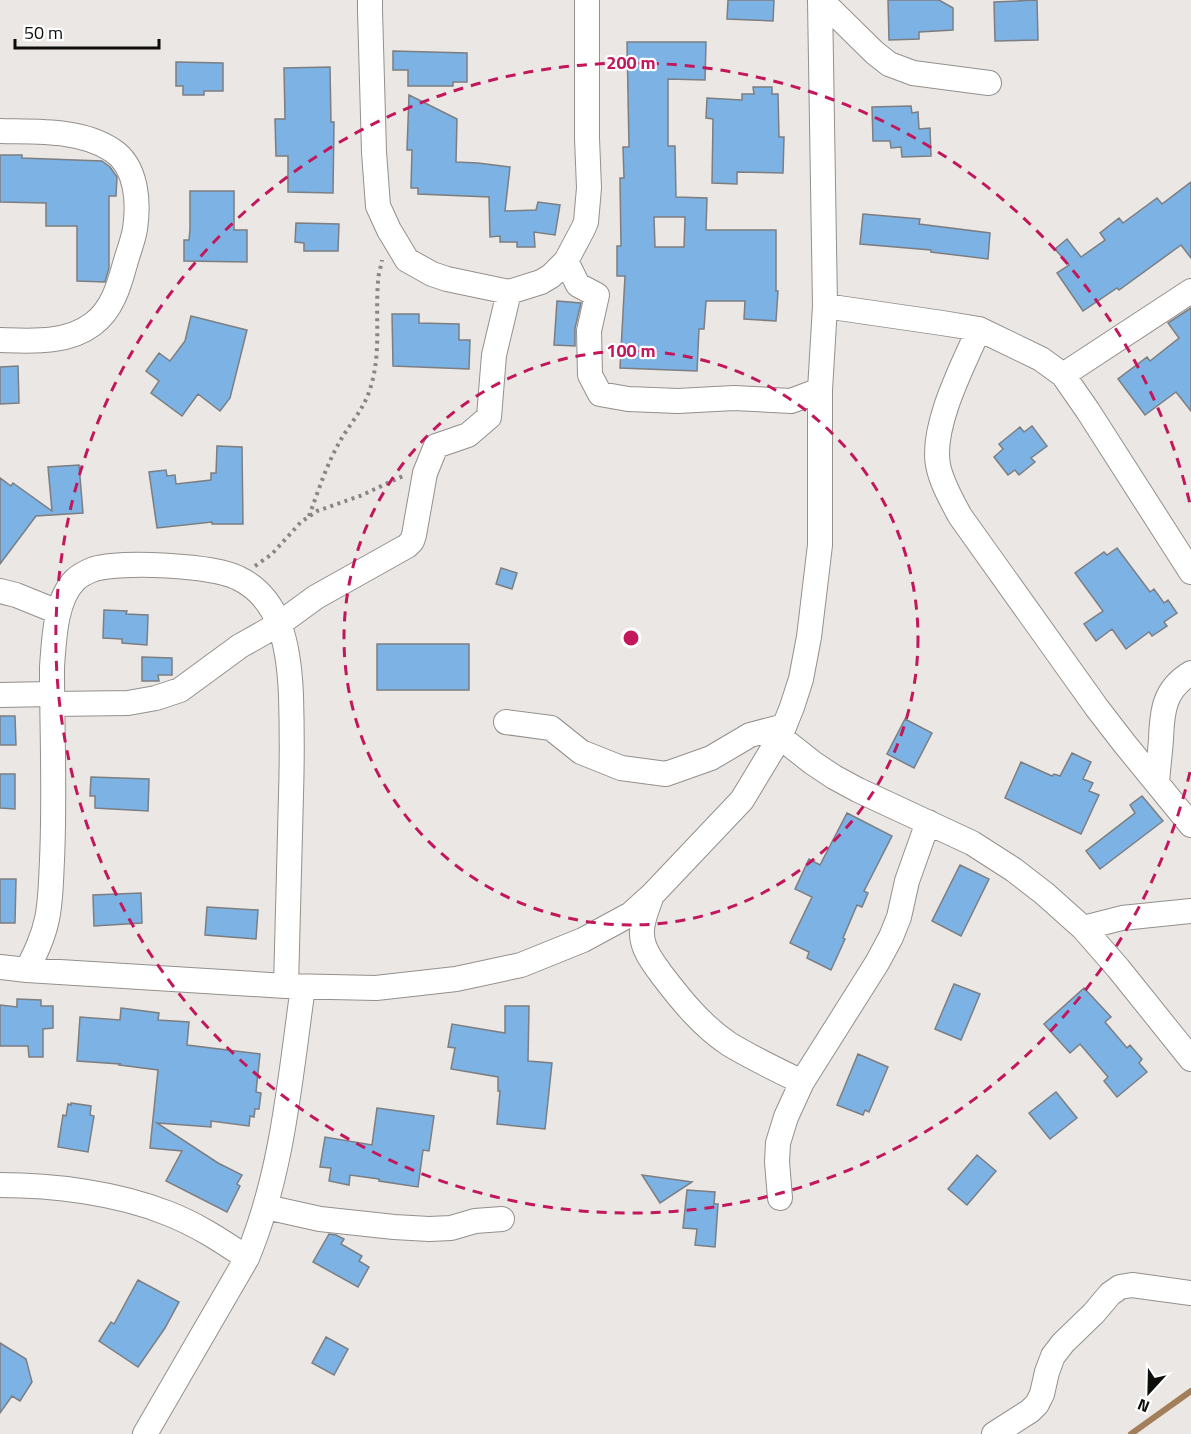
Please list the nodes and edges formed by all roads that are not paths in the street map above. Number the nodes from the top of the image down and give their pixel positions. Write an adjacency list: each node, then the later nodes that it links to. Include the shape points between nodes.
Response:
1 (370, 0): 8 (street, via 376,185 378,206 389,230 407,260 432,274)
2 (587, 0): 6 (street, via 589,188 584,229)
3 (821, 0): 4 (street, via 889,64 913,73); 9 (street)
4 (989, 83)
5 (0, 130): 11 (street, via 62,133 96,141 113,150 133,177 137,207 135,230 108,310 75,334 44,341)
6 (566, 261): 8 (street, via 541,282); 13 (street, via 578,285 597,295 589,331 590,375 600,394 678,401 791,401)
7 (1191, 291): 12 (street)
8 (509, 292): 17 (street, via 494,355 489,417 468,435 436,446 409,544 316,597)
9 (825, 306): 10 (street); 13 (street)
10 (978, 329): 12 (street); 23 (street, via 942,417 938,437 938,465 948,494 1062,659)
11 (0, 340)
12 (1063, 375): 14 (street)
13 (820, 390): 22 (street, via 820,545 801,679)
14 (1188, 561)
15 (0, 591): 16 (street)
16 (58, 612): 17 (street, via 75,580 92,570 140,565 184,567 230,574 251,586 261,594); 20 (street)
17 (279, 624): 20 (street, via 240,646 180,690 156,698 128,703); 31 (street, via 290,677 293,733)
18 (1191, 673): 23 (street, via 1175,685 1167,698)
19 (0, 696): 20 (street)
20 (52, 699): 30 (street, via 50,895 42,936)
21 (506, 722): 22 (street, via 551,728 581,752 621,768 666,774 711,758 750,735)
22 (782, 731): 24 (street, via 813,763 834,777); 26 (street, via 742,800)
23 (1157, 783): 25 (street)
24 (928, 822): 28 (street, via 972,843 1014,870); 33 (street, via 891,937)
25 (1191, 825)
26 (652, 895): 31 (street, via 630,914 521,965 456,979 376,988); 33 (street, via 643,921 644,944 677,995 701,1022 728,1043)
27 (1191, 911): 28 (street, via 1122,918)
28 (1083, 928): 32 (street)
29 (0, 967): 30 (street)
30 (27, 970): 31 (street)
31 (294, 986): 36 (street, via 281,1146)
32 (1191, 1059)
33 (802, 1082): 35 (street, via 778,1143)
34 (0, 1185): 38 (street, via 91,1193 136,1202 213,1235)
35 (780, 1198)
36 (266, 1207): 37 (street, via 320,1219 429,1229); 38 (street)
37 (502, 1219)
38 (247, 1258): 40 (street)
39 (1191, 1293): 41 (street, via 1132,1285 1110,1294 1053,1356 1037,1404)
40 (145, 1434)
41 (994, 1434)

